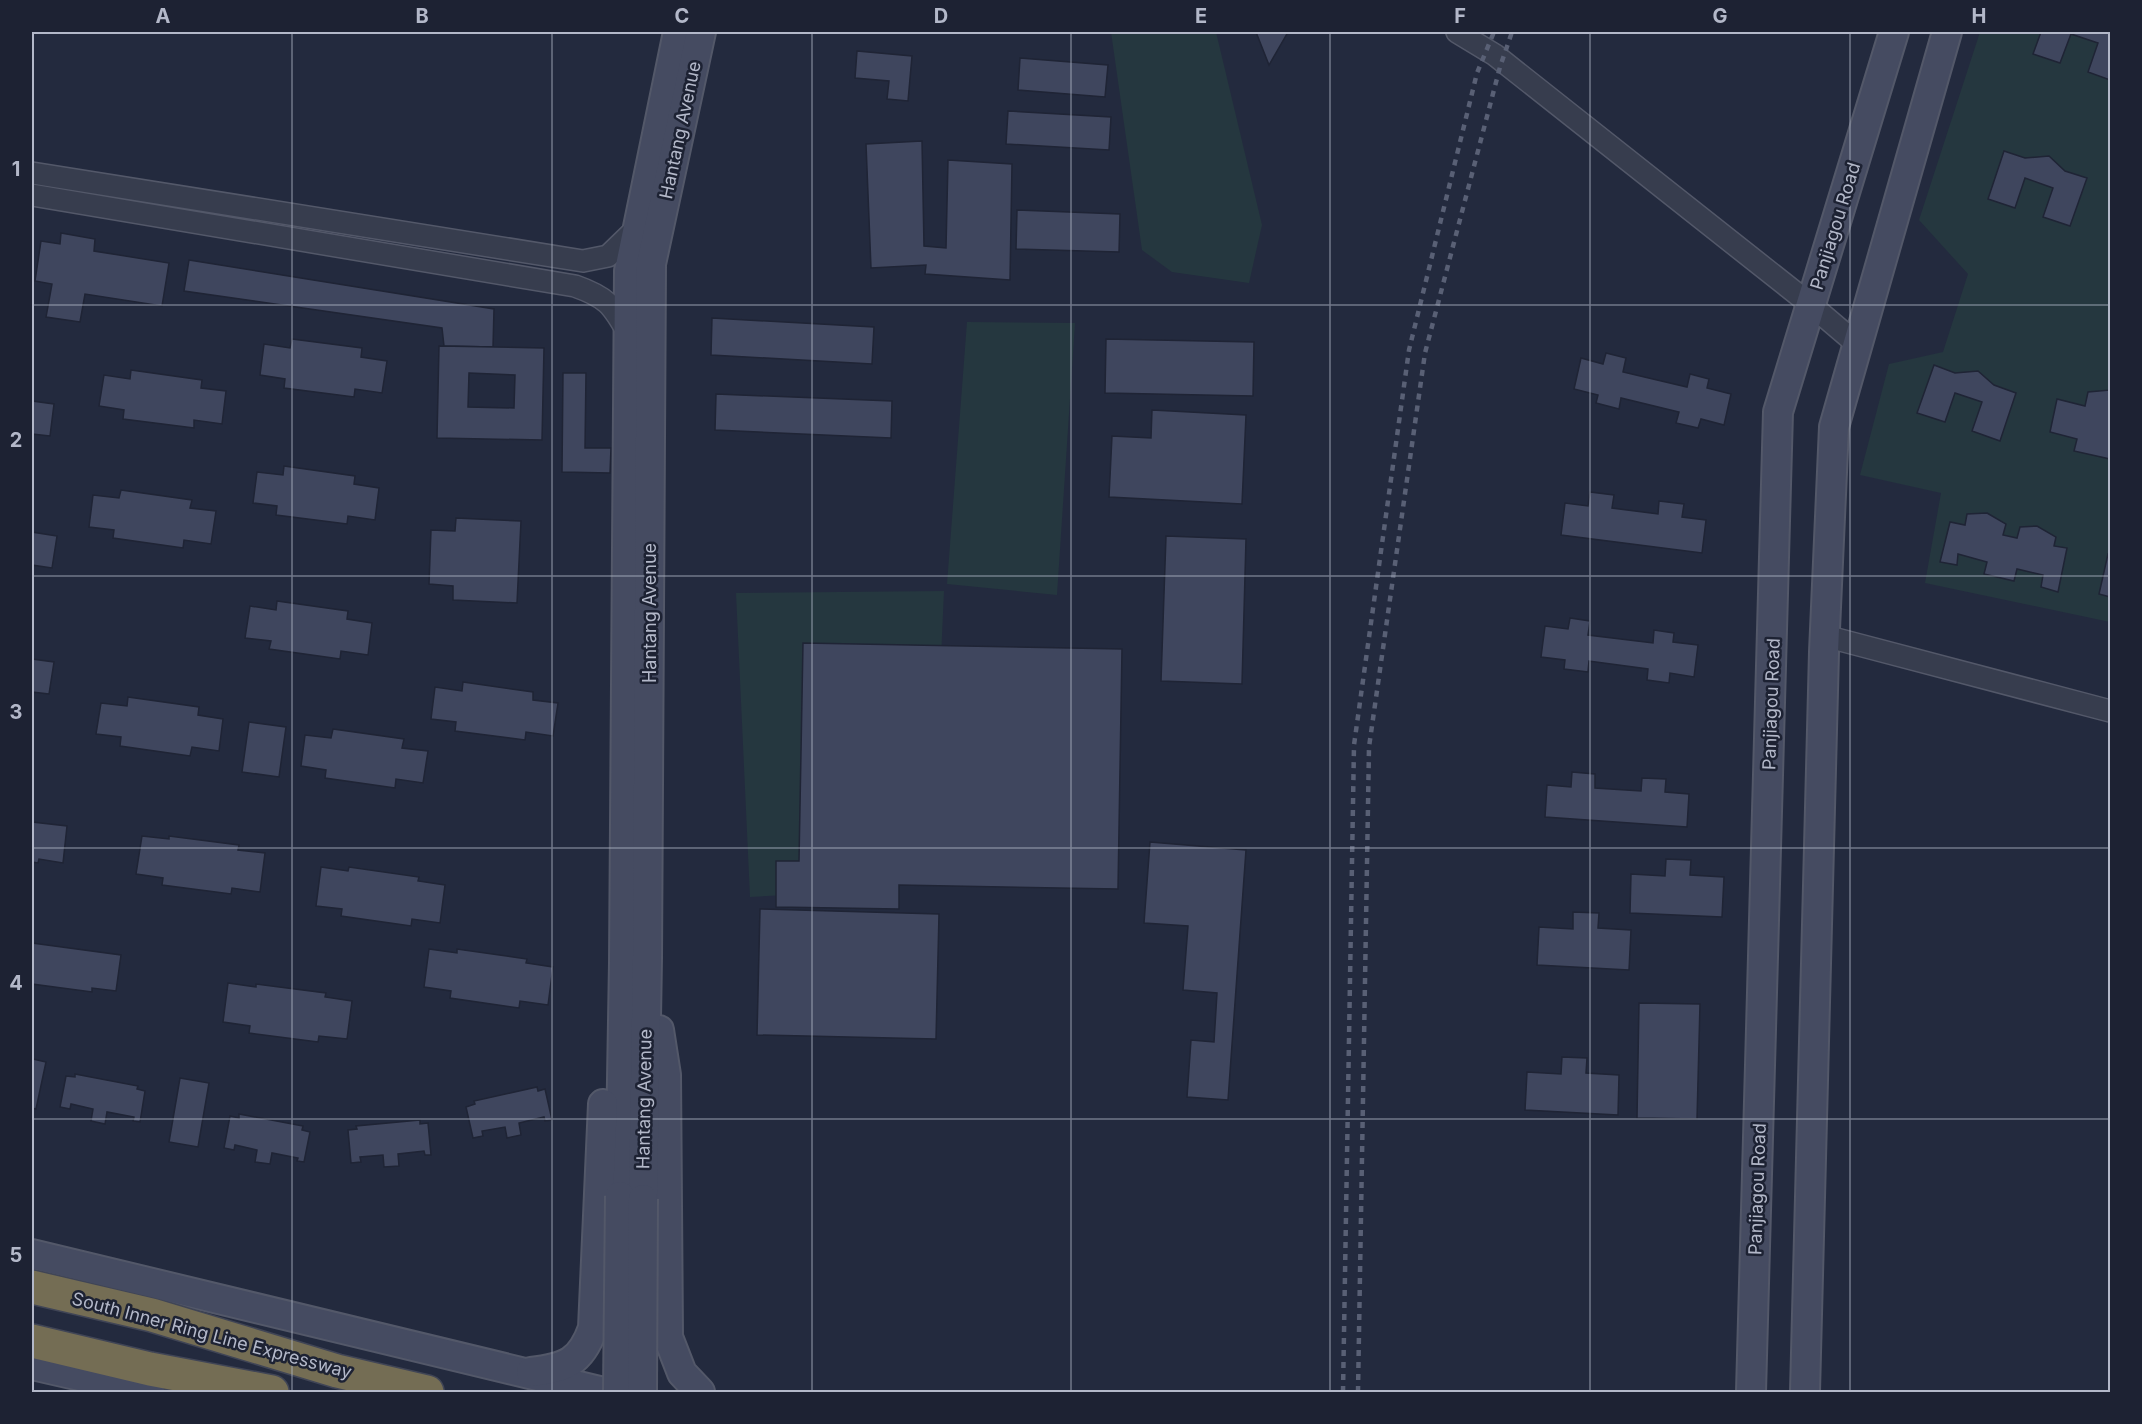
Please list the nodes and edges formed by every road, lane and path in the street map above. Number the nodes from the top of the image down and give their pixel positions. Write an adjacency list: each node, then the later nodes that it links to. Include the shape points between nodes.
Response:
1 (678, 32): 8 (main road, Hantang Avenue)
2 (701, 32): 14 (main road, Hantang Avenue, via 651,264)
3 (1457, 32): 9 (street, via 1495,55)
4 (1894, 32): 9 (main road, Panjiagou Road)
5 (1947, 32): 11 (main road)
6 (32, 173): 8 (street, via 583,261 608,256)
7 (32, 195): 10 (street, via 575,286 597,294 614,308)
8 (638, 227): 10 (main road, Hantang Avenue, via 629,271)
9 (1811, 305): 11 (street); 30 (main road, Panjiagou Road, via 1778,412)
10 (628, 333): 14 (main road, Hantang Avenue)
11 (1858, 345): 12 (main road, via 1834,427)
12 (1825, 636): 13 (street); 31 (main road)
13 (2110, 711)
14 (635, 960): 15 (main road, Hantang Avenue); 18 (main road, via 604,1072); 19 (main road, via 666,1075)
15 (631, 1197): 27 (main road, bridge); 28 (main road, bridge)
16 (32, 1254): 22 (main road)
17 (32, 1287): 25 (highway, South Inner Ring Line Expressway, via 152,1315 337,1371)
18 (593, 1328): 19 (main road, via 600,1348 621,1365 644,1367 651,1363 659,1358); 22 (main road, via 577,1358 558,1369)
19 (668, 1337): 29 (main road, via 682,1373)
20 (32, 1341): 24 (highway)
21 (32, 1365): 23 (main road)
22 (524, 1373): 26 (main road)
23 (150, 1392)
24 (272, 1392)
25 (427, 1392)
26 (604, 1392)
27 (618, 1392)
28 (642, 1392)
29 (700, 1392)
30 (1751, 1392)
31 (1805, 1392)

